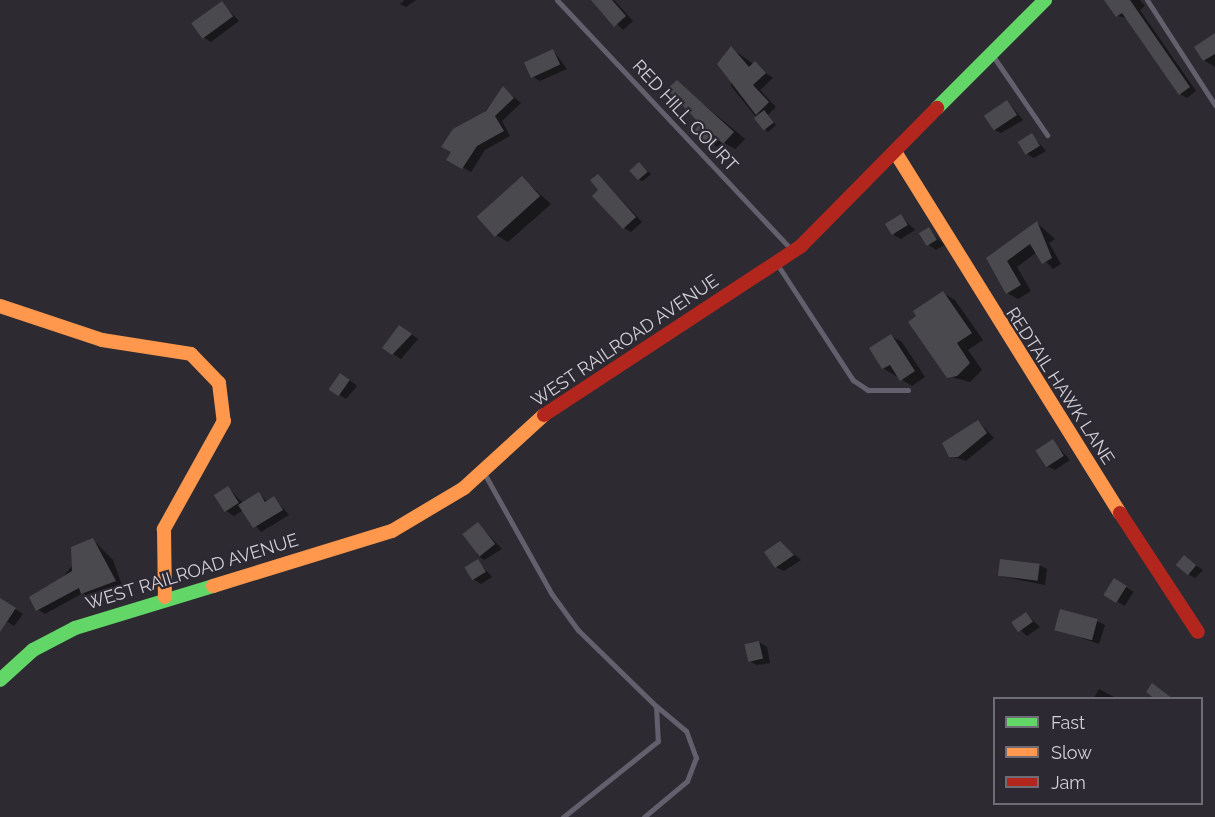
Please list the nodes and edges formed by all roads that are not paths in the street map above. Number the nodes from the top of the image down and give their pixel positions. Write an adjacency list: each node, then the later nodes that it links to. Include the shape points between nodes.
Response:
1 (557, 0): 8 (lane, RED HILL COURT)
2 (1045, 0): 4 (main road, WEST RAILROAD AVENUE)
3 (1148, 0): 5 (lane)
4 (992, 55): 6 (lane); 7 (main road, WEST RAILROAD AVENUE)
5 (1215, 105)
6 (1047, 135)
7 (897, 155): 8 (main road, WEST RAILROAD AVENUE); 14 (main road, REDTAIL HAWK LANE, via 1026,370)
8 (793, 251): 9 (main road, WEST RAILROAD AVENUE)
9 (776, 263): 11 (lane, via 853,380 868,390); 12 (main road, WEST RAILROAD AVENUE, via 543,415)
10 (0, 306): 13 (main road, via 102,339 190,354 219,383 225,402 218,436 164,529)
11 (908, 390)
12 (483, 472): 13 (main road, WEST RAILROAD AVENUE, via 392,531); 16 (lane, via 551,593 578,630)
13 (165, 597): 15 (main road, WEST RAILROAD AVENUE, via 53,638)
14 (1198, 632)
15 (0, 680)
16 (656, 706): 17 (lane, via 658,741); 18 (lane, via 687,731 696,758 687,781)
17 (563, 817)
18 (644, 817)

